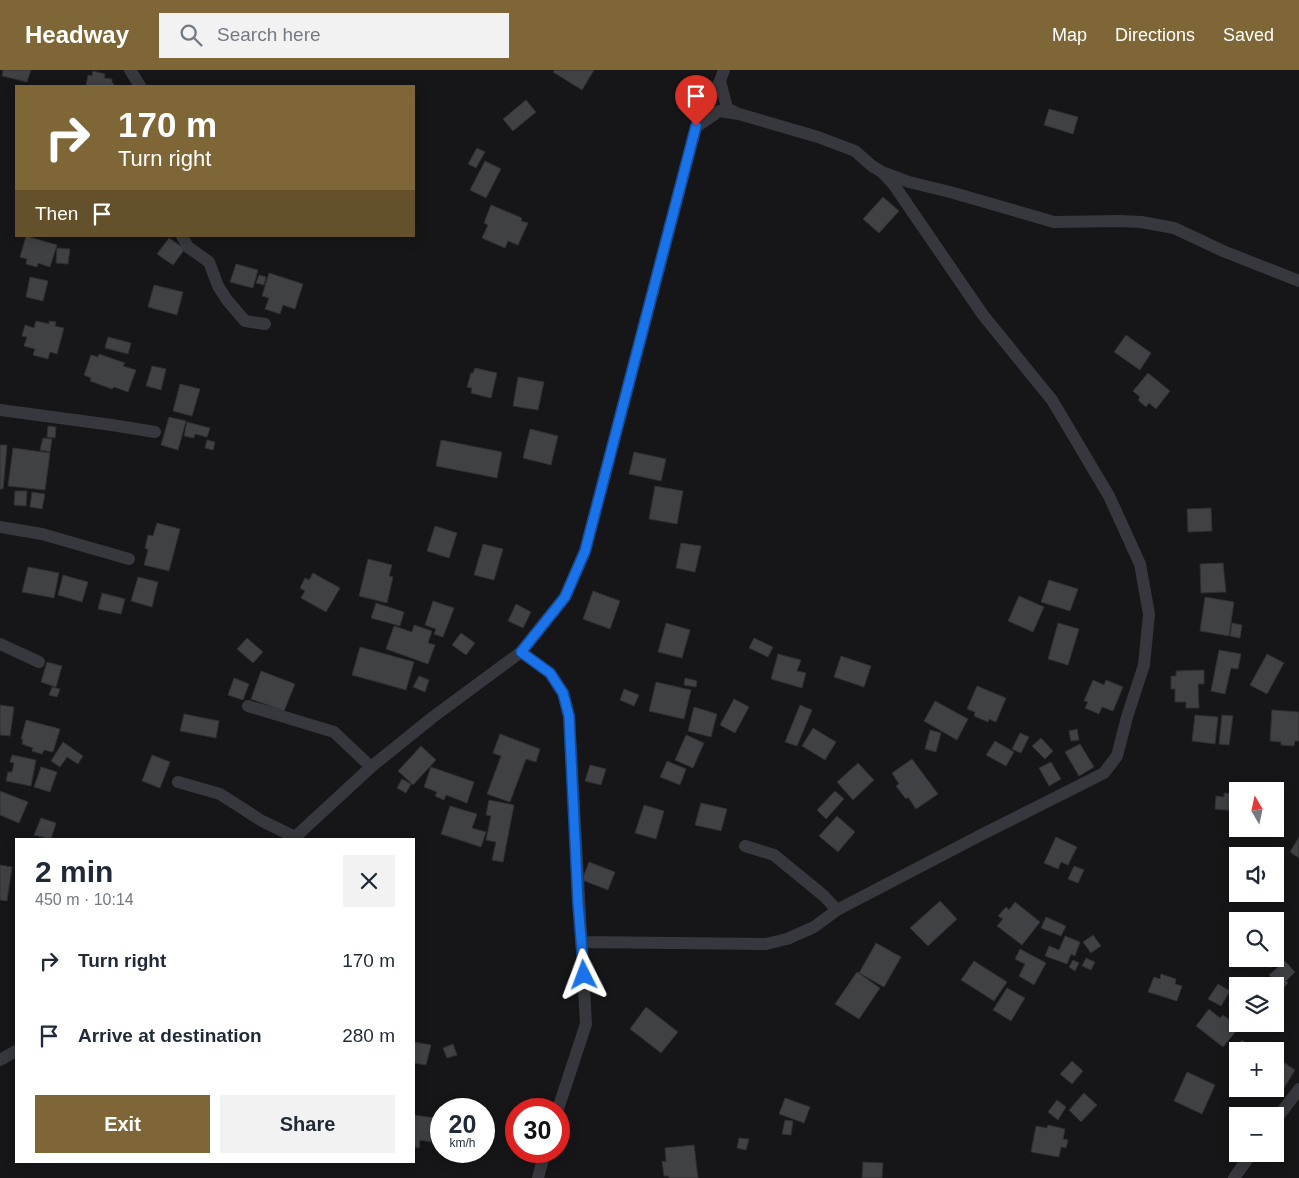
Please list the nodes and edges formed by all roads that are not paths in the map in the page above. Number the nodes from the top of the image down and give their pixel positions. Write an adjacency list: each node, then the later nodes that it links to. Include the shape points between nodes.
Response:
1 (130, 70): 3 (street)
2 (722, 76): 4 (street, via 727,108); 5 (street)
3 (139, 85)
4 (739, 114): 5 (street, via 719,111); 6 (street, via 855,151)
5 (696, 126): 15 (street, via 585,551 565,597)
6 (882, 172): 8 (street, via 1054,222 1120,221 1174,228); 22 (street, via 983,315 1052,400 1109,496 1140,564 1149,614 1144,665 1117,756 1104,773)
7 (183, 237): 9 (street, via 188,247 209,262 223,293 245,321)
8 (1299, 281)
9 (265, 324)
10 (0, 410): 11 (street)
11 (155, 432)
12 (0, 527): 13 (street, via 42,534)
13 (129, 559)
14 (0, 644): 16 (street)
15 (521, 652): 18 (street); 23 (street, via 550,673 563,693 569,716)
16 (39, 662)
17 (248, 706): 18 (street, via 334,732)
18 (371, 767): 20 (street)
19 (178, 782): 20 (street, via 220,794)
20 (294, 838)
21 (745, 846): 22 (street, via 774,855)
22 (837, 910): 23 (street, via 814,927 766,944)
23 (582, 942): 27 (street, via 586,1024)
24 (15, 1052): 25 (street)
25 (0, 1060)
26 (1299, 1089): 28 (street)
27 (562, 1098)
28 (1284, 1109)
29 (1246, 1162): 32 (street)
30 (542, 1163): 31 (street)
31 (538, 1178)
32 (1234, 1178)

